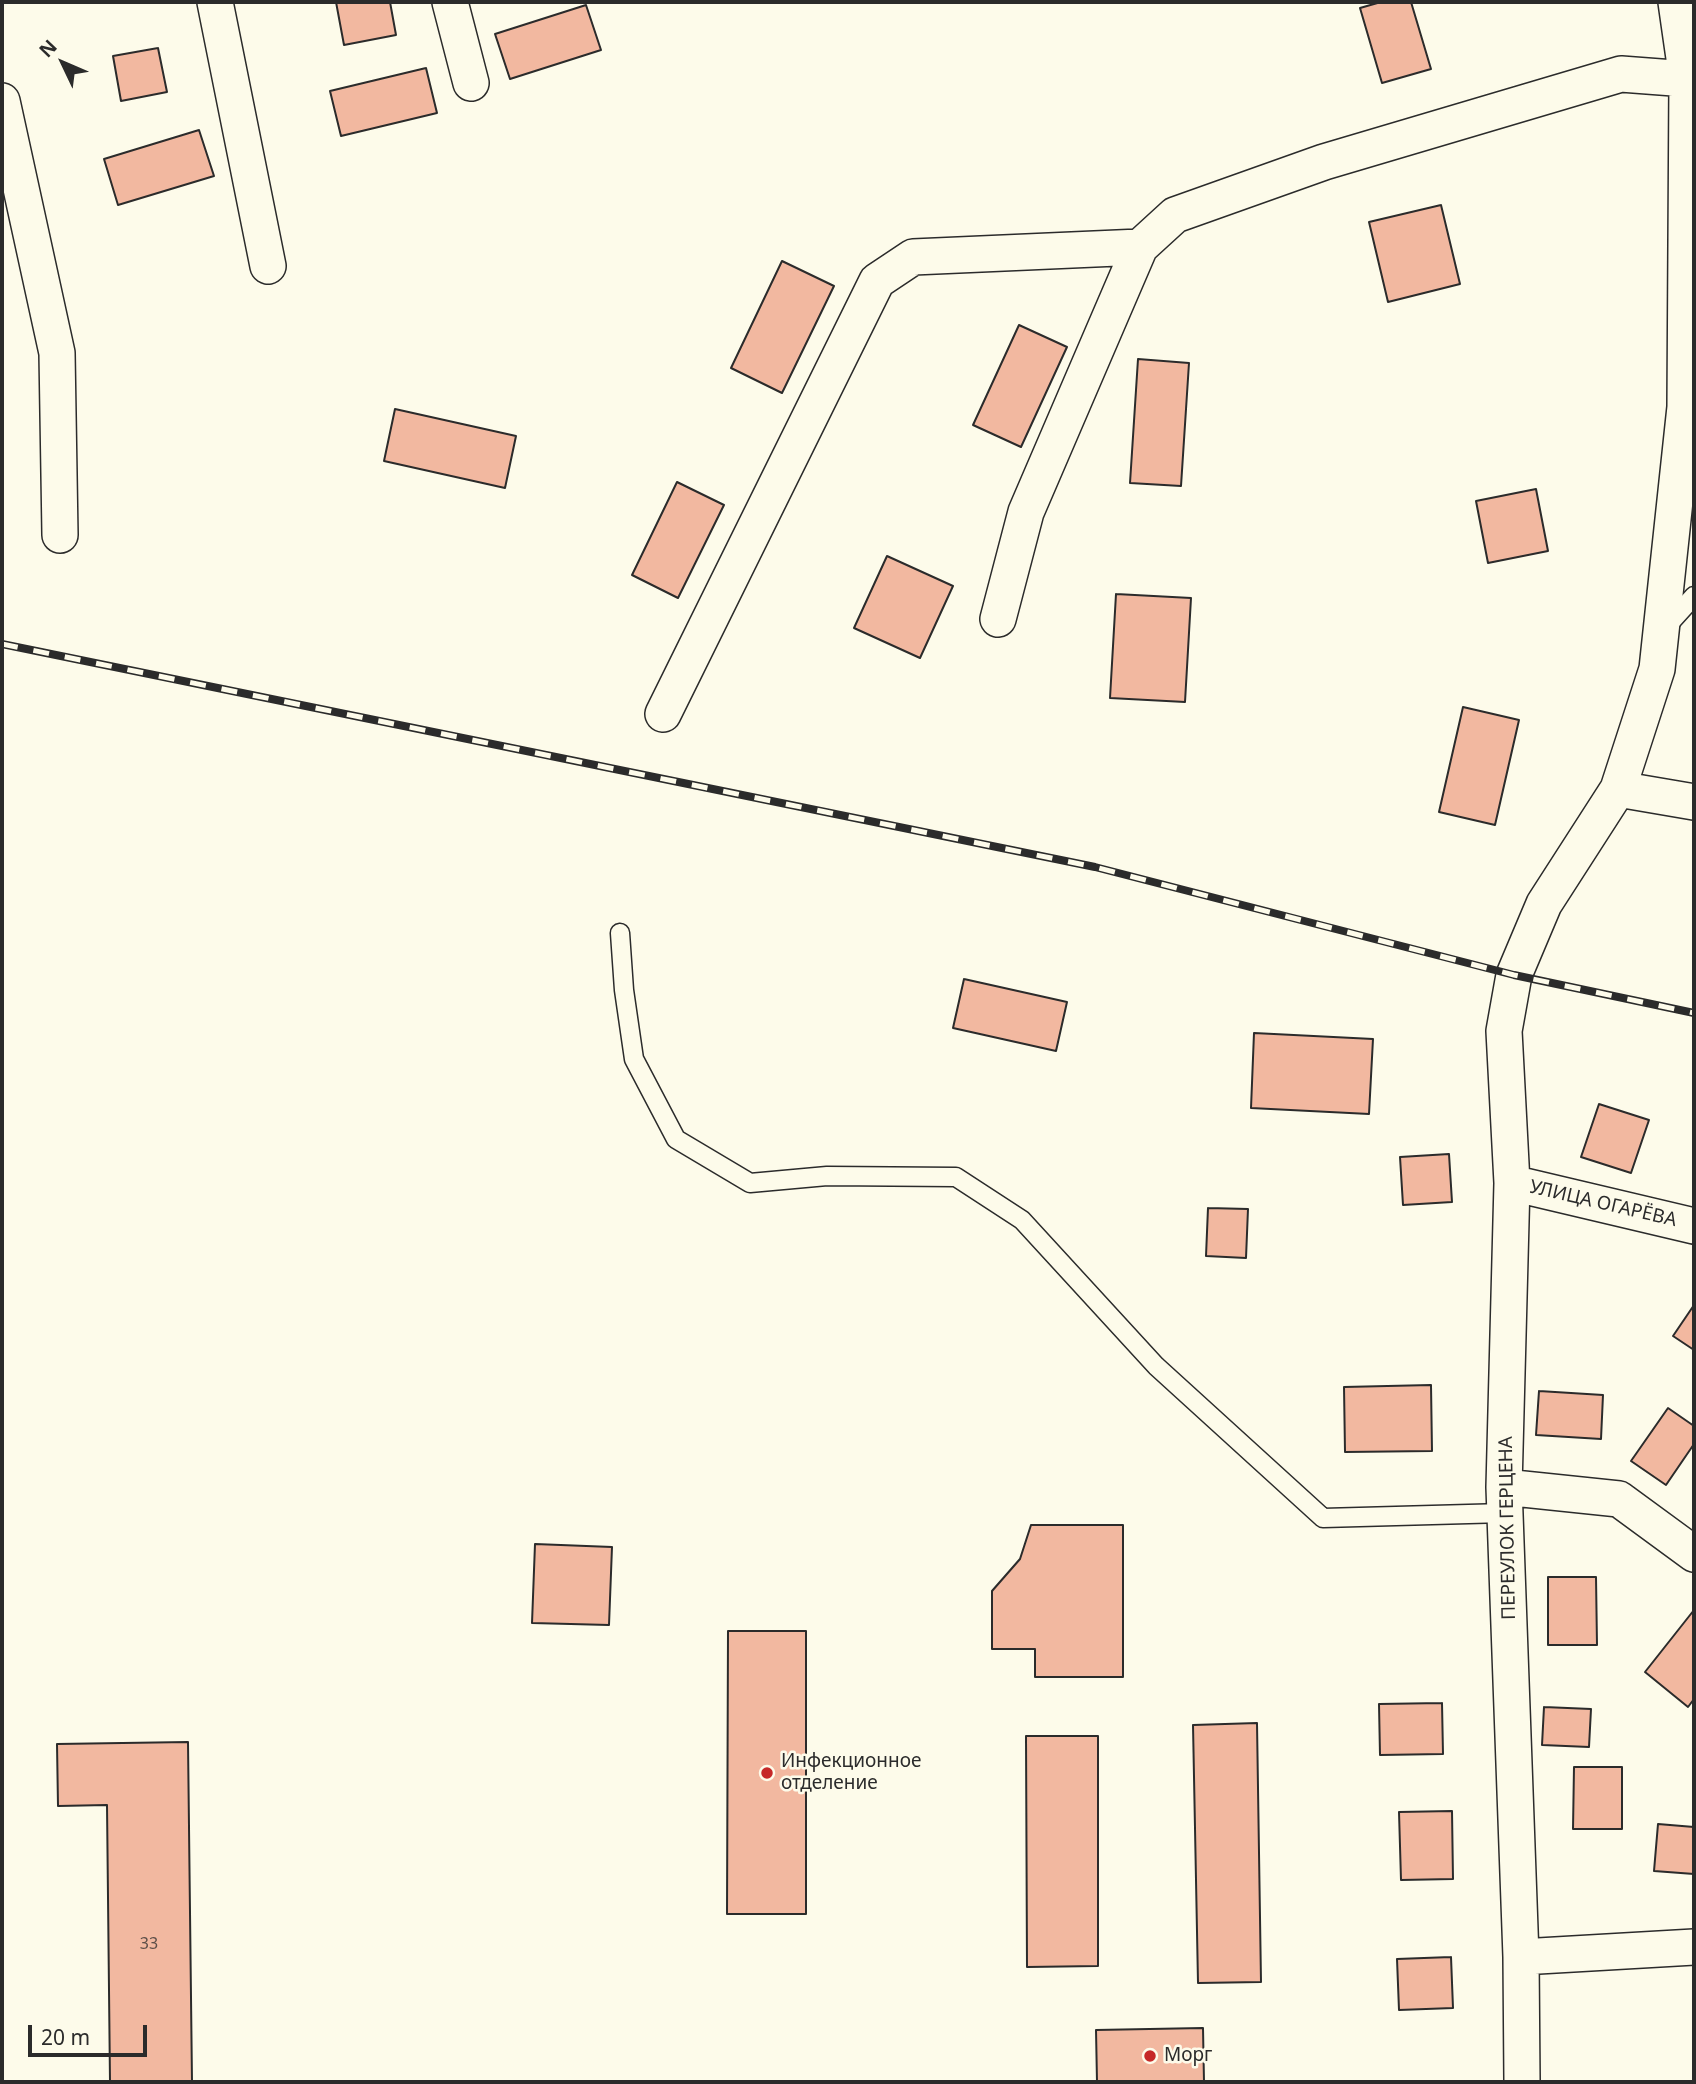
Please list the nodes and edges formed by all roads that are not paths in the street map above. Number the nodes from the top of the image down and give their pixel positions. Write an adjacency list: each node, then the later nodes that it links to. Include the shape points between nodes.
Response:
1 (215, 2): 8 (street)
2 (450, 2): 5 (street)
3 (1676, 2): 4 (street, ПЕРЕУЛОК ГЕРЦЕНА)
4 (1687, 79): 7 (street, via 1621,74 1324,162 1175,215); 9 (street, ПЕРЕУЛОК ГЕРЦЕНА)
5 (471, 83)
6 (2, 101): 10 (street, via 57,353)
7 (1140, 247): 12 (street, via 1026,512); 14 (street, via 913,257 877,281)
8 (268, 266)
9 (1689, 410): 13 (street, ПЕРЕУЛОК ГЕРЦЕНА)
10 (60, 535)
11 (1694, 596): 13 (lane)
12 (998, 619)
13 (1661, 632): 15 (street, ПЕРЕУЛОК ГЕРЦЕНА, via 1657,669)
14 (663, 714)
15 (1618, 789): 16 (street); 18 (street, ПЕРЕУЛОК ГЕРЦЕНА, via 1544,904 1514,975 1503,1031)
16 (1694, 802)
17 (620, 933): 20 (lane, via 634,1059 676,1139 750,1183 827,1176 956,1177 1022,1220 1156,1366 1323,1518)
18 (1512, 1183): 19 (street, УЛИЦА ОГАРЁВА); 20 (street, ПЕРЕУЛОК ГЕРЦЕНА)
19 (1694, 1226)
20 (1505, 1500): 21 (street, via 1619,1499); 23 (street, ПЕРЕУЛОК ГЕРЦЕНА)
21 (1694, 1554)
22 (1694, 1947): 23 (street)
23 (1521, 1957): 24 (street, ПЕРЕУЛОК ГЕРЦЕНА)
24 (1522, 2082)

